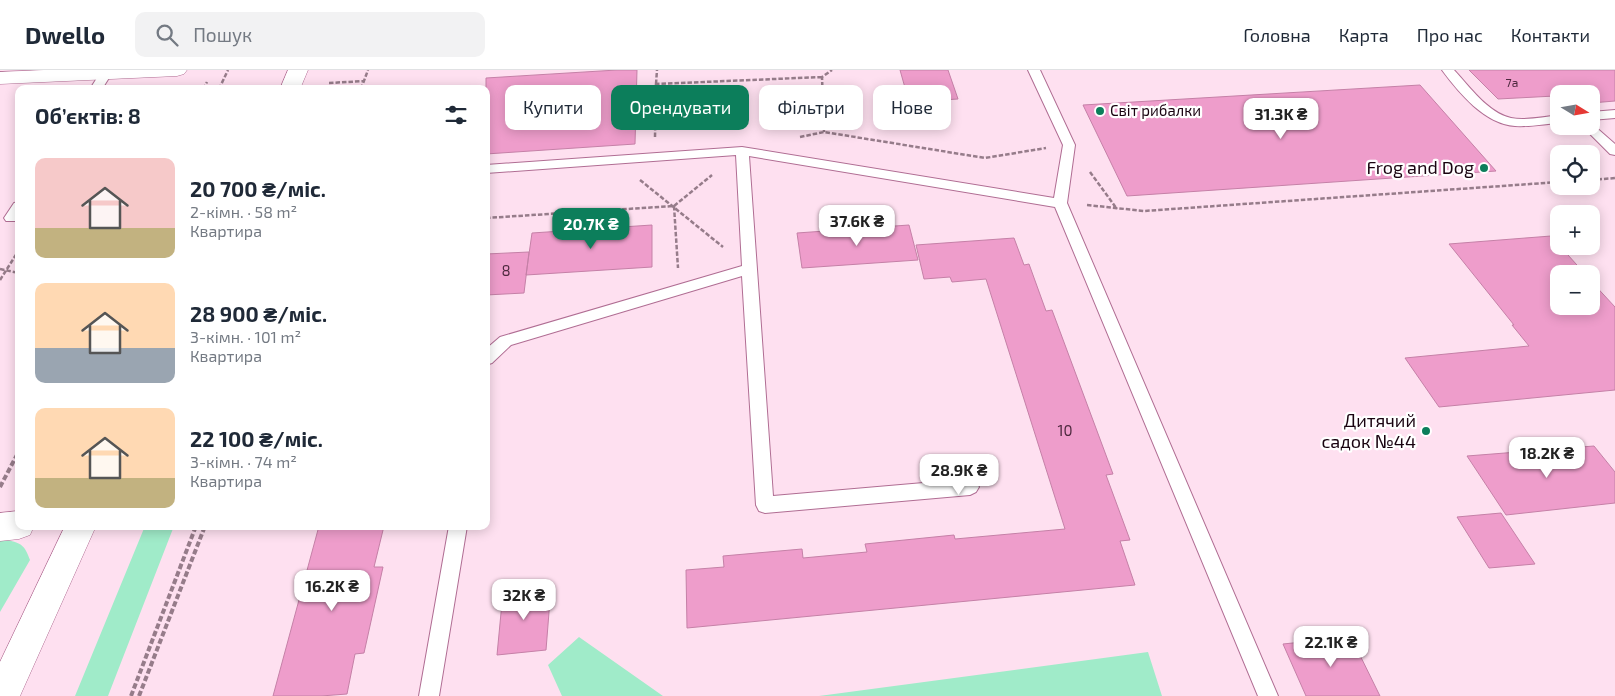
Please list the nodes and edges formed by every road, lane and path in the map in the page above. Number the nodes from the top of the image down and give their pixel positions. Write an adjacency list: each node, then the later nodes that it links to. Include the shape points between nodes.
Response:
1 (177, 70): 11 (street)
2 (228, 70): 17 (path)
3 (298, 70): 18 (street)
4 (368, 70): 12 (path)
5 (657, 70): 15 (path)
6 (832, 70): 10 (path)
7 (1034, 70): 24 (lane)
8 (1448, 70): 22 (lane, via 1487,111 1505,120)
9 (0, 78): 11 (street)
10 (822, 78): 15 (path); 24 (path, via 824,132 985,158)
11 (101, 81)
12 (364, 81): 14 (path); 19 (path)
13 (207, 82): 16 (path)
14 (329, 83)
15 (656, 84): 27 (path)
16 (206, 85)
17 (221, 85)
18 (292, 85)
19 (362, 85)
20 (1615, 114): 21 (lane)
21 (1600, 115)
22 (1550, 120)
23 (1598, 135): 26 (lane)
24 (1069, 145): 33 (lane)
25 (742, 151): 27 (lane); 33 (lane); 34 (path); 39 (lane)
26 (1615, 151)
27 (654, 157): 28 (lane)
28 (614, 160): 29 (lane); 34 (path)
29 (490, 169)
30 (1615, 178): 31 (path)
31 (1600, 179)
32 (1550, 183): 33 (path, via 1144,211)
33 (1060, 203): 57 (lane)
34 (674, 206): 35 (path); 39 (path); 42 (path)
35 (490, 218)
36 (15, 256): 38 (path)
37 (0, 269): 38 (path)
38 (7, 269): 40 (path); 41 (path)
39 (749, 269): 42 (lane); 46 (lane, via 765,505)
40 (15, 272)
41 (0, 280)
42 (679, 290): 43 (lane, via 506,341)
43 (490, 355)
44 (15, 459): 45 (path)
45 (0, 487)
46 (970, 488)
47 (15, 525): 48 (street)
48 (0, 527)
49 (79, 530): 53 (street)
50 (194, 530): 54 (path)
51 (203, 530): 55 (path)
52 (457, 530): 56 (lane)
53 (2, 696)
54 (130, 696)
55 (139, 696)
56 (430, 696)
57 (1268, 696)

